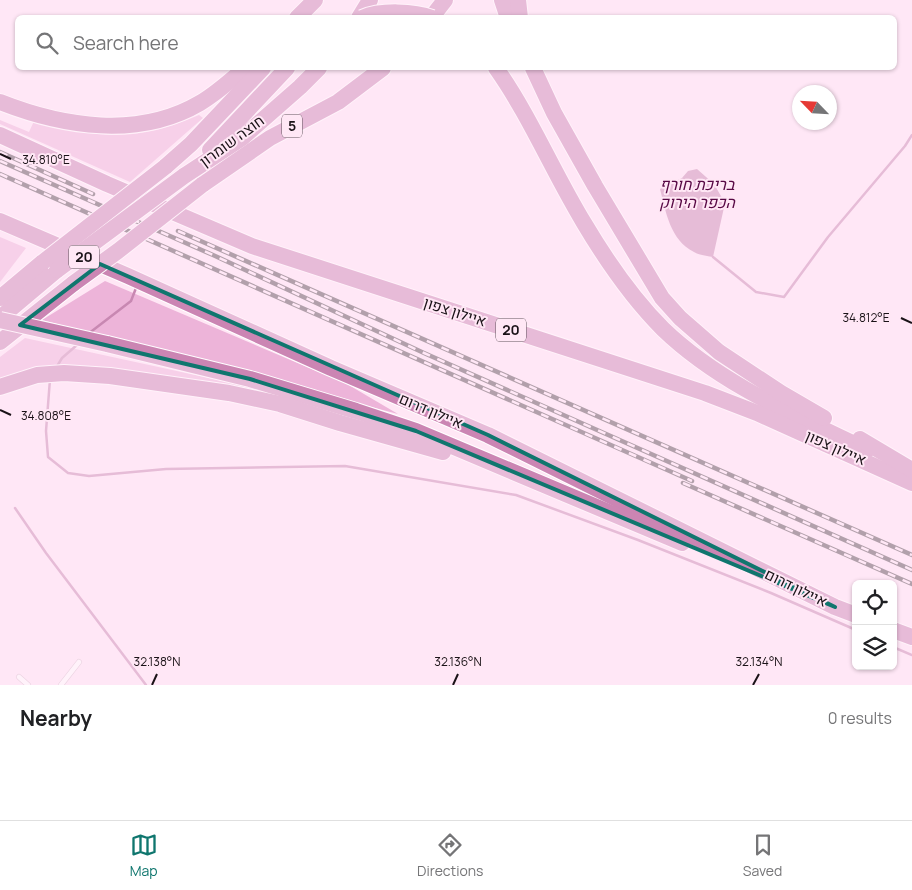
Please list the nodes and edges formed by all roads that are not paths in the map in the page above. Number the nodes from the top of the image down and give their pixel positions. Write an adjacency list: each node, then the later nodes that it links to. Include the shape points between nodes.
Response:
1 (315, 0): 7 (highway)
2 (322, 0): 8 (highway)
3 (370, 0): 9 (highway)
4 (445, 0): 12 (highway)
5 (502, 0): 13 (highway)
6 (518, 0): 14 (highway)
7 (300, 15)
8 (310, 15)
9 (362, 15)
10 (378, 15): 11 (highway, bridge, via 395,12)
11 (419, 15)
12 (434, 15)
13 (507, 15)
14 (520, 15)
15 (244, 70): 23 (highway, via 200,103 133,125 80,124)
16 (261, 70): 28 (highway, bridge, via 165,167 43,262)
17 (285, 70): 26 (highway)
18 (317, 70): 26 (highway, חוצה שומרון / 5, via 242,138)
19 (380, 70): 29 (highway, 5, bridge, via 338,102 270,138 202,185)
20 (497, 70): 32 (highway, via 583,222 623,281 663,329 713,369 767,400)
21 (529, 70): 24 (highway)
22 (534, 70): 24 (highway)
23 (0, 102)
24 (561, 125): 32 (highway, via 647,276 680,318 740,366)
25 (0, 135): 33 (highway, איילון צפון / 20, via 252,246 705,393)
26 (186, 174): 28 (highway, חוצה שומרון / 5, bridge)
27 (0, 221): 34 (highway, איילון דרום / 20, via 488,435)
28 (2, 312): 31 (highway, bridge, via 107,344 250,379 356,411 416,431)
29 (0, 342)
30 (0, 387): 31 (highway, via 37,374 64,373 110,376 229,393 280,404)
31 (513, 471): 34 (highway)
32 (912, 471)
33 (912, 483)
34 (835, 607): 35 (highway, איילון דרום / 20)
35 (852, 614)
36 (897, 631): 37 (highway)
37 (912, 637)
38 (79, 662): 41 (lane)
39 (19, 677): 40 (lane)
40 (28, 685)
41 (61, 685)

